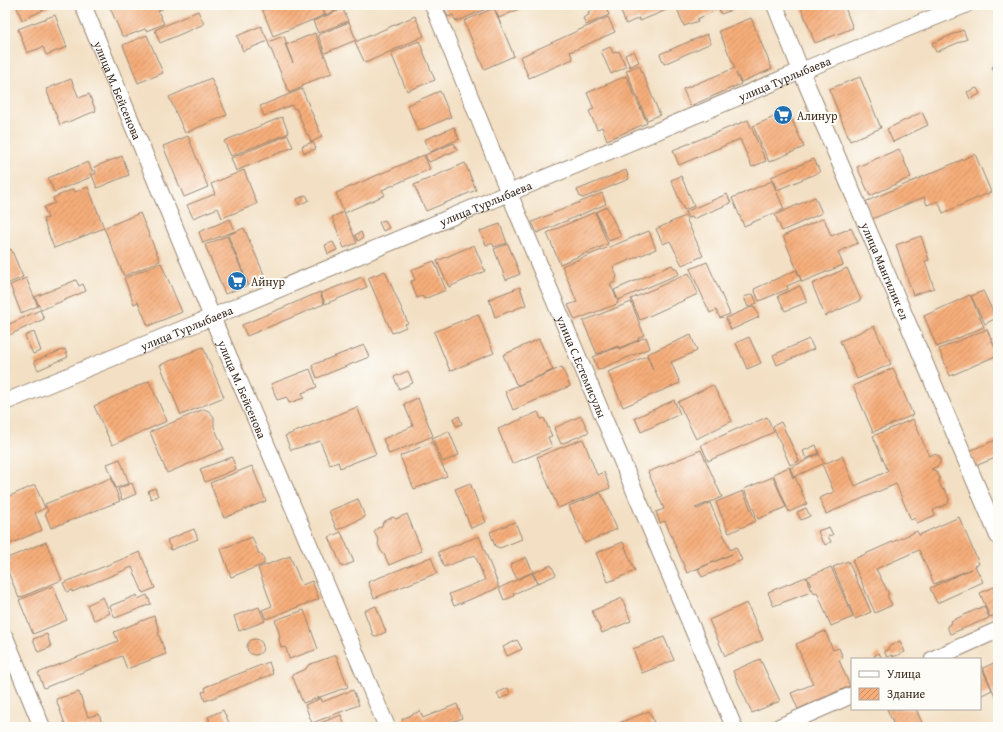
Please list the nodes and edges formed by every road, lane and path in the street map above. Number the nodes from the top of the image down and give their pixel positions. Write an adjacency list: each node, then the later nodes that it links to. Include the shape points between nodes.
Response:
1 (83, 5): 7 (street, улица М. Бейсенова)
2 (433, 5): 6 (street, улица С.Естемисулы)
3 (775, 5): 5 (street, улица Мангилик ел)
4 (965, 5): 5 (street, улица Турлыбаева)
5 (801, 71): 6 (street, улица Турлыбаева); 9 (street, улица Мангилик ел)
6 (509, 193): 7 (street, улица Турлыбаева); 16 (street, улица С.Естемисулы)
7 (212, 317): 8 (street, улица Турлыбаева); 15 (street, улица М. Бейсенова)
8 (5, 402)
9 (998, 536)
10 (998, 630): 12 (street)
11 (5, 637): 14 (street)
12 (935, 658)
13 (851, 695): 17 (street)
14 (42, 727)
15 (387, 727)
16 (734, 727)
17 (779, 727)

